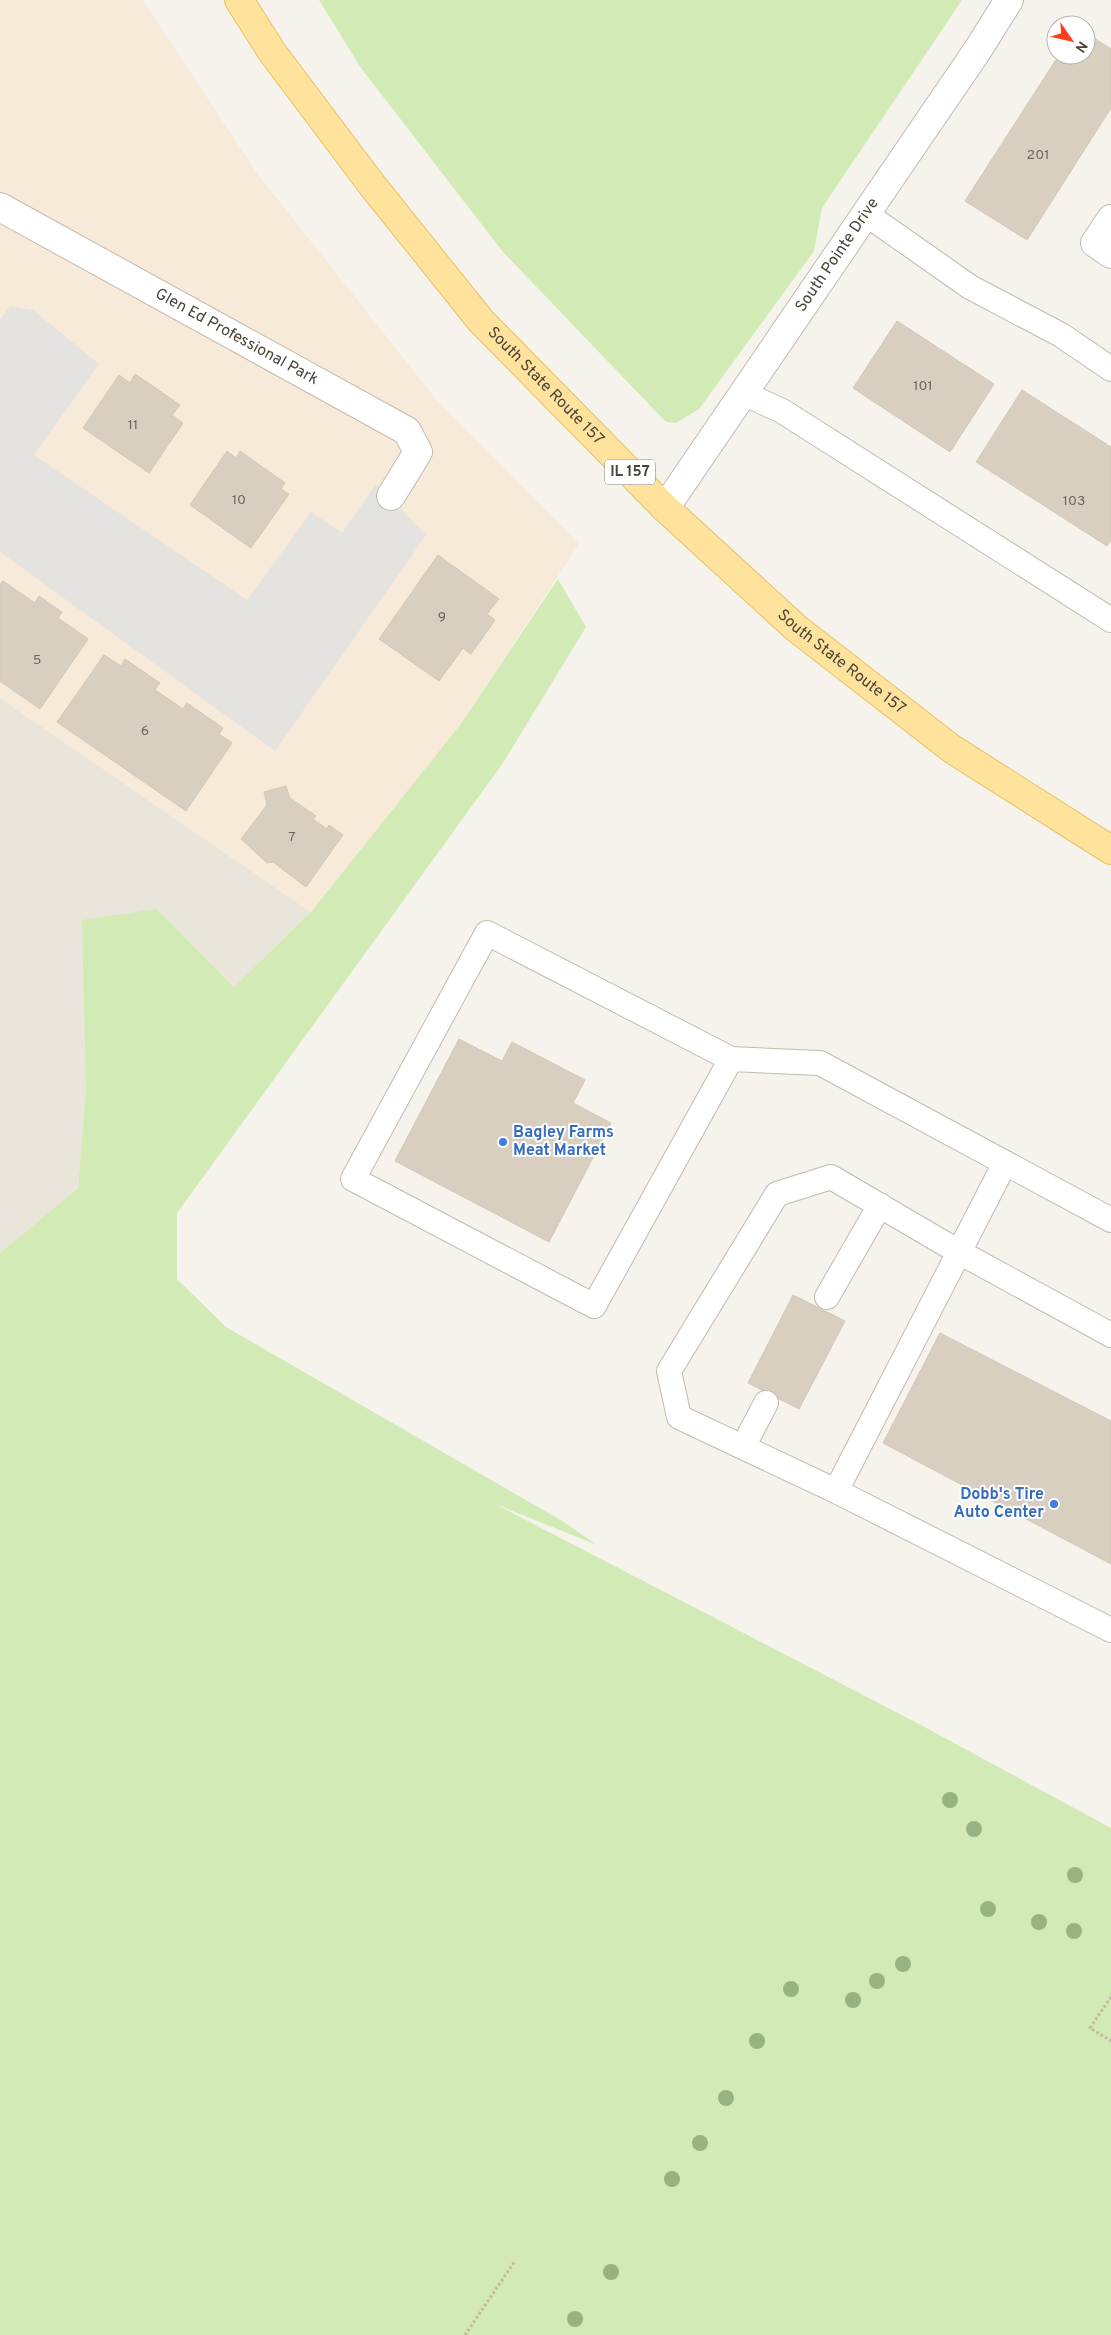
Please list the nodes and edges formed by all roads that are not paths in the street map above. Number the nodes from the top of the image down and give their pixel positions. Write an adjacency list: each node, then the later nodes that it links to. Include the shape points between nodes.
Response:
1 (239, 0): 10 (main road, South State Route 157 / IL 157, via 272,52 366,177 481,321)
2 (1009, 0): 4 (street, South Pointe Drive)
3 (0, 207): 9 (street, Glen Ed Professional Park, via 407,431 418,452)
4 (866, 214): 7 (lane, via 970,287 1061,335); 8 (street, South Pointe Drive)
5 (1111, 219): 6 (street, via 1095,243)
6 (1111, 254)
7 (1111, 369)
8 (743, 393): 10 (street, South Pointe Drive); 11 (lane, via 782,411)
9 (391, 496)
10 (665, 508): 12 (main road, South State Route 157 / IL 157, via 796,628 952,750)
11 (1111, 620)
12 (1111, 850)
13 (731, 1060): 13 (lane, via 487,933 353,1179 594,1306); 14 (lane, via 820,1063)
14 (1005, 1163): 16 (lane); 17 (lane)
15 (880, 1205): 17 (lane); 18 (lane); 21 (lane, via 831,1177 777,1194 669,1371 679,1417)
16 (1111, 1220)
17 (958, 1252): 19 (lane); 22 (lane)
18 (827, 1297)
19 (1111, 1335)
20 (766, 1403): 21 (lane)
21 (743, 1448): 22 (lane)
22 (836, 1491): 23 (lane)
23 (1111, 1630)

